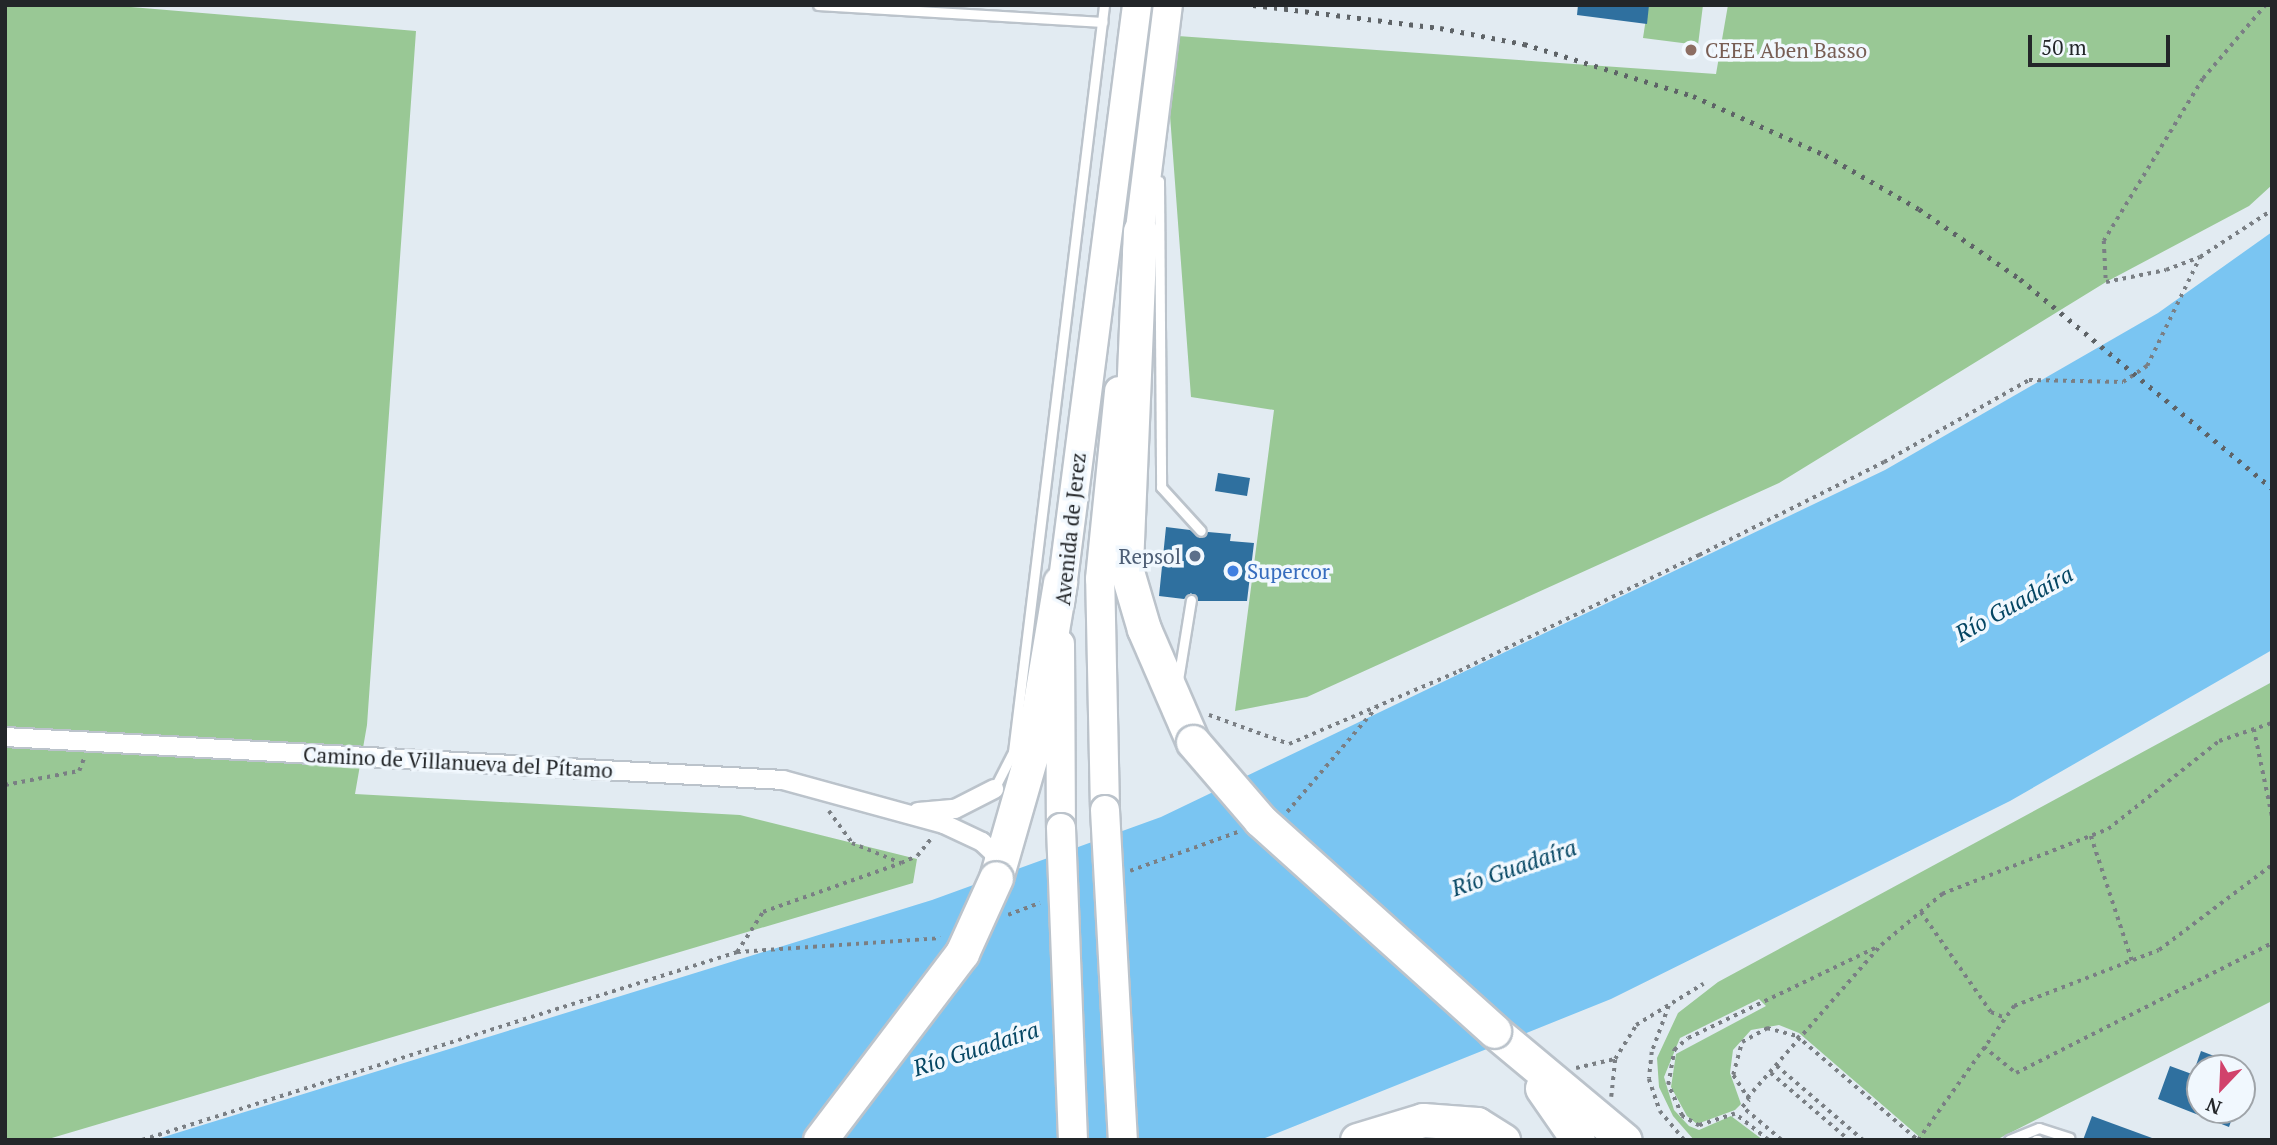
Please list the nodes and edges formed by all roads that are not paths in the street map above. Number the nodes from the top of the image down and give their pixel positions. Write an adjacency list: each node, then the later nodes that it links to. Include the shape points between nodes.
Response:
1 (818, 5): 5 (lane)
2 (1104, 5): 5 (lane, Avenida de Jerez)
3 (1137, 5): 9 (main road, Avenida de Jerez)
4 (1168, 5): 6 (main road, Avenida de Jerez)
5 (1102, 22): 13 (lane, Avenida de Jerez)
6 (1160, 69): 7 (main road, Avenida de Jerez); 8 (lane, via 1161,487)
7 (1140, 231): 11 (highway, via 1126,568); 22 (main road, Avenida de Jerez, bridge, via 1100,579 1105,810)
8 (1201, 531)
9 (1060, 582): 16 (highway, via 1031,756); 21 (main road, Avenida de Jerez, bridge, via 1060,828)
10 (1191, 600): 11 (lane)
11 (1174, 702): 18 (highway, bridge, via 1193,742 1260,820)
12 (5, 737): 15 (street, Camino de Villanueva del Pítamo, via 783,780)
13 (1013, 752): 14 (lane, Avenida de Jerez); 16 (lane)
14 (995, 789): 15 (street, via 956,809)
15 (907, 812): 17 (street, Camino de Villanueva del Pítamo, via 944,824 994,853)
16 (1012, 832): 17 (highway)
17 (996, 878): 20 (highway, bridge, via 962,953)
18 (1494, 1031): 25 (highway, via 1566,1117); 26 (highway)
19 (2069, 1139): 27 (lane, via 2039,1128)
20 (820, 1140)
21 (1073, 1140)
22 (1123, 1140)
23 (1357, 1140): 24 (highway, via 1423,1120 1477,1124)
24 (1503, 1140)
25 (1578, 1140)
26 (1625, 1140)
27 (2009, 1140)

